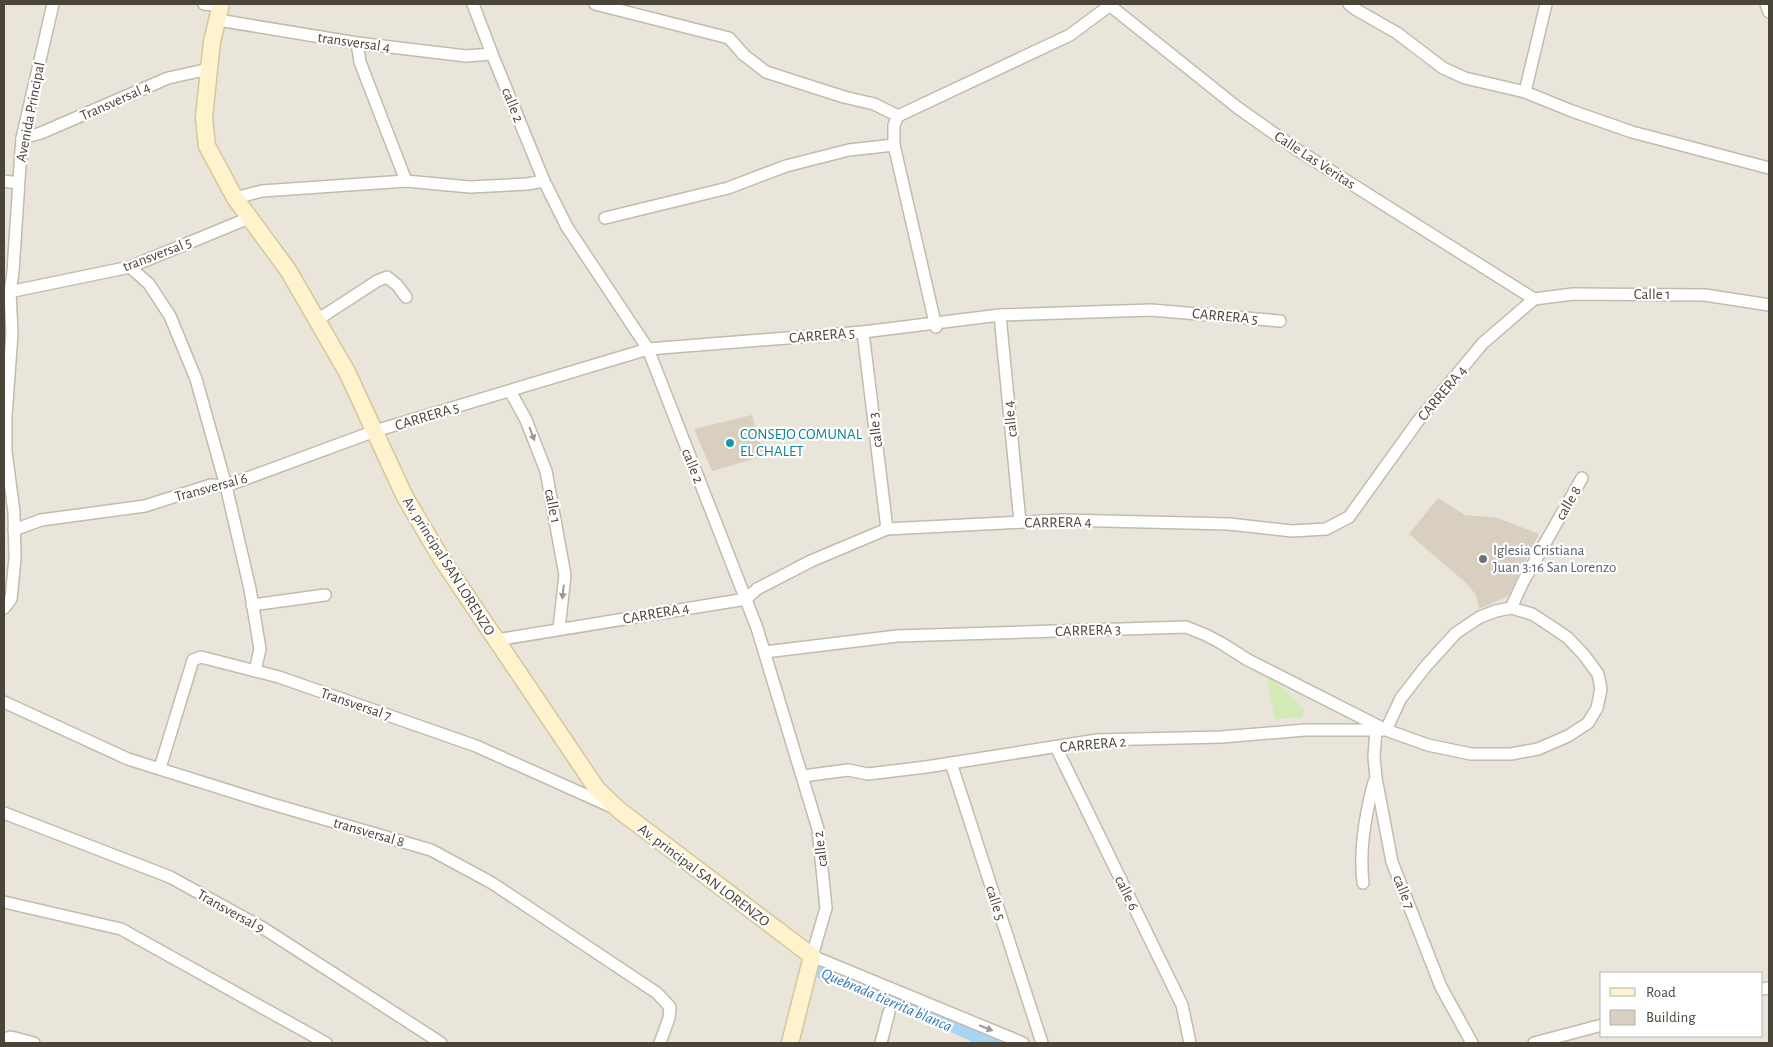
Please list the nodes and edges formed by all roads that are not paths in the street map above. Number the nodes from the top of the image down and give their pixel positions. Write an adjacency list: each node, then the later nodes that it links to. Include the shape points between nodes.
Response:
1 (52, 4): 15 (street, Avenida Principal)
2 (473, 4): 11 (street, calle 2)
3 (595, 4): 14 (street, via 729,38 766,72 874,104)
4 (1350, 4): 13 (street, via 1397,33 1443,68 1465,78)
5 (1546, 4): 13 (street)
6 (1766, 4): 9 (street)
7 (1109, 5): 14 (street, via 1070,35); 28 (street, Calle Las Veritas, via 1238,108 1296,149)
8 (216, 8): 10 (street, transversal 4); 12 (main road, Av. principal SAN LORENZO)
9 (1769, 12)
10 (357, 43): 11 (street, transversal 4, via 466,56); 19 (street, via 360,62)
11 (492, 54): 20 (street, calle 2)
12 (209, 69): 15 (street, Transversal 4, via 168,78 41,133); 22 (main road, Av. principal SAN LORENZO, via 204,118 207,146)
13 (1525, 92): 17 (street, via 1632,132)
14 (898, 116): 16 (street, via 894,125)
15 (22, 138): 21 (street, Avenida Principal)
16 (894, 145): 24 (street, via 848,150 786,166 728,188); 33 (street)
17 (1769, 168)
18 (4, 180): 21 (street)
19 (406, 181): 20 (street, via 470,187); 22 (street, via 262,191)
20 (544, 181): 35 (street, calle 2, via 568,227)
21 (18, 183): 26 (street, Avenida Principal)
22 (235, 198): 23 (main road, Av. principal SAN LORENZO)
23 (249, 218): 25 (street, transversal 5); 31 (main road, Av. principal SAN LORENZO, via 288,270)
24 (605, 218)
25 (130, 267): 26 (street, transversal 5); 39 (street, via 149,284 170,316 196,379)
26 (7, 292): 42 (street, Avenida Principal, via 12,333 6,452)
27 (406, 297): 31 (street, via 387,277)
28 (1534, 299): 29 (street, Calle 1, via 1573,294 1705,295); 40 (street, CARRERA 4, via 1483,343 1418,421 1349,517 1326,528 1292,531 1229,524)
29 (1769, 305)
30 (1000, 315): 32 (street, CARRERA 5, via 1151,310); 34 (street, CARRERA 5); 40 (street, calle 4)
31 (317, 320): 37 (main road, Av. principal SAN LORENZO, via 347,372)
32 (1280, 321)
33 (936, 326)
34 (863, 332): 35 (street, CARRERA 5); 41 (street, calle 3)
35 (648, 349): 36 (street, CARRERA 5); 44 (street, calle 2)
36 (510, 391): 37 (street, CARRERA 5); 48 (street, calle 1, one-way to 48, via 526,420 546,471 565,575)
37 (374, 431): 39 (street, Transversal 6); 49 (main road, Av. principal SAN LORENZO, via 409,504)
38 (1582, 478): 47 (street, calle 8)
39 (226, 486): 42 (street, Transversal 6, via 211,485 145,506 41,520); 45 (street)
40 (1020, 522): 41 (street, CARRERA 4)
41 (887, 529): 44 (street, CARRERA 4, via 812,561 757,589)
42 (14, 530): 46 (street, Avenida Principal, via 11,599)
43 (326, 595): 45 (street)
44 (746, 599): 48 (street, CARRERA 4); 50 (street, calle 2)
45 (252, 605): 51 (street, via 260,649)
46 (4, 608)
47 (1511, 608): 53 (street, via 1480,617 1456,633 1426,666); 53 (street, CARRERA 2, via 1532,614 1568,638 1598,674 1601,689 1597,708 1588,723 1568,736 1538,748 1497,755 1471,754 1428,745)
48 (559, 629): 49 (street, CARRERA 4)
49 (496, 640): 59 (main road, Av. principal SAN LORENZO, via 597,789)
50 (765, 652): 53 (street, CARRERA 3, via 897,636 1186,627 1221,642 1248,660); 57 (street, calle 2)
51 (255, 671): 56 (street, Transversal 7, via 201,657 193,660); 59 (street, Transversal 7, via 476,746)
52 (4, 702): 56 (street, transversal 8, via 128,759)
53 (1381, 729): 54 (street, CARRERA 2, via 1098,740); 58 (street, calle 7, via 1374,757)
54 (1056, 747): 55 (street, CARRERA 2); 75 (street, calle 6, via 1182,1005)
55 (951, 763): 57 (street, CARRERA 2, via 868,774 848,770); 74 (street, calle 5)
56 (160, 768): 70 (street, transversal 8, via 431,850 492,883 657,993 670,1007)
57 (803, 776): 63 (street, calle 2, via 818,829 826,908)
58 (1376, 778): 61 (street, via 1362,843); 76 (street, calle 7, via 1392,862 1441,987)
59 (619, 810): 63 (main road, Av. principal SAN LORENZO)
60 (4, 813): 69 (street, Transversal 9, via 170,877 263,928)
61 (1363, 883)
62 (4, 902): 68 (street, via 121,929)
63 (812, 956): 71 (main road); 73 (street, one-way to 73)
64 (889, 1012): 72 (street)
65 (1600, 1026): 77 (street)
66 (4, 1039): 67 (street, via 10,1037)
67 (34, 1043)
68 (326, 1043)
69 (441, 1043)
70 (660, 1043)
71 (790, 1043)
72 (881, 1043)
73 (1023, 1043)
74 (1042, 1043)
75 (1190, 1043)
76 (1472, 1043)
77 (1534, 1043)

